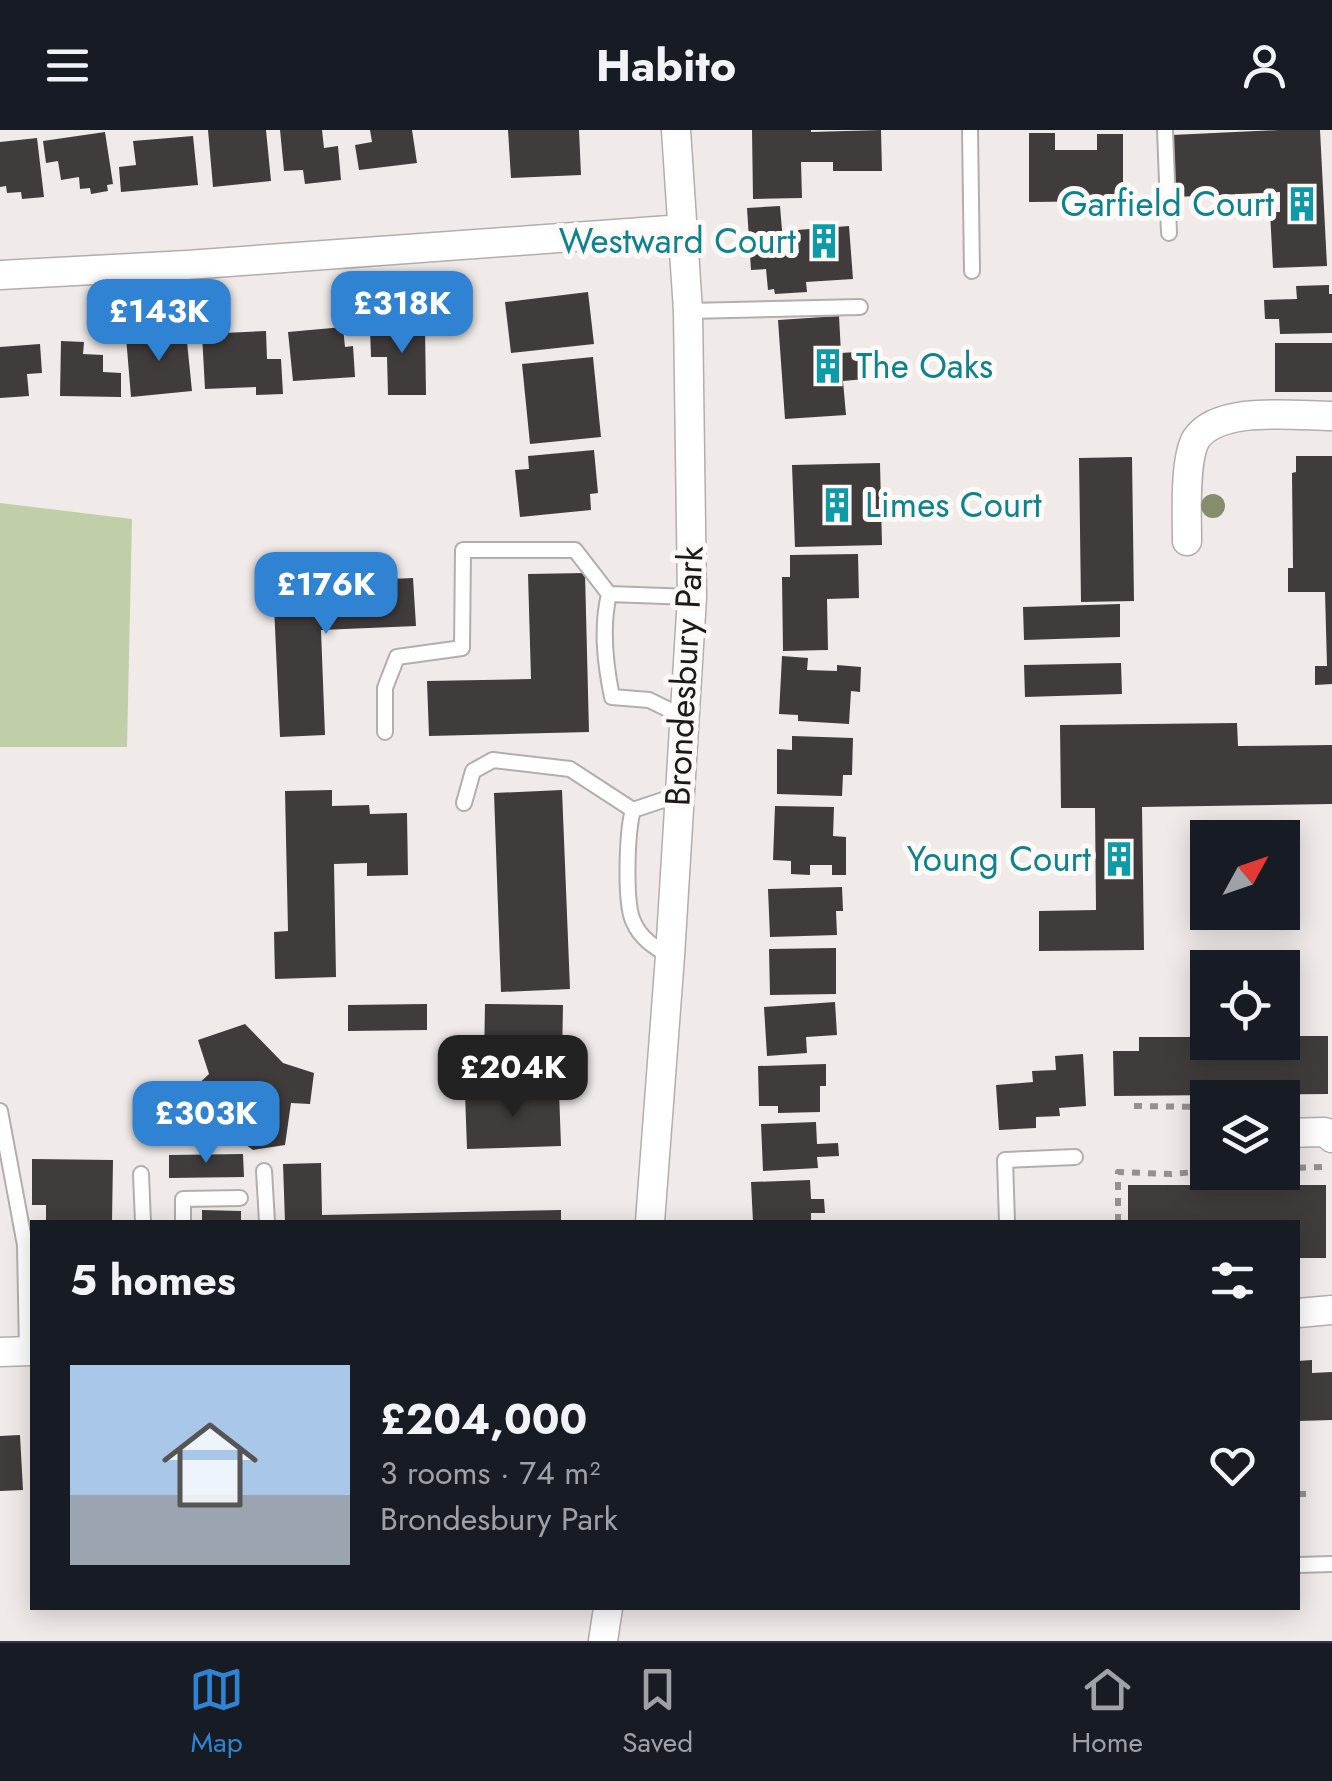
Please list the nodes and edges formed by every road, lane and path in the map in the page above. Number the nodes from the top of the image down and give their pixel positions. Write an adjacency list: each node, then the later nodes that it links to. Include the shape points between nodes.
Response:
1 (676, 130): 4 (street, Brondesbury Park)
2 (970, 130): 6 (lane)
3 (1164, 130): 5 (lane)
4 (683, 229): 7 (street); 9 (street, Brondesbury Park)
5 (1169, 234)
6 (972, 271)
7 (0, 275)
8 (860, 307): 9 (lane)
9 (688, 311): 13 (street, Brondesbury Park)
10 (1332, 416): 11 (street, via 1214,422 1196,440 1187,479)
11 (1187, 541)
12 (609, 594): 13 (lane); 14 (lane, via 605,662 612,697 649,700); 15 (lane, via 575,550 463,550 462,648 398,657 385,688)
13 (692, 597): 14 (street, Brondesbury Park)
14 (684, 717): 16 (street, Brondesbury Park)
15 (385, 732)
16 (678, 796): 18 (lane); 19 (street, Brondesbury Park)
17 (464, 802): 18 (lane, via 474,772 493,760 570,769)
18 (633, 810): 19 (lane, via 631,918 649,943)
19 (670, 956): 35 (street, Brondesbury Park)
20 (1134, 1106): 21 (path)
21 (1190, 1107)
22 (0, 1111): 40 (lane, via 26,1245)
23 (1300, 1133): 24 (street)
24 (1332, 1138)
25 (1076, 1157): 36 (lane, via 1005,1160)
26 (1332, 1166): 27 (path)
27 (1300, 1167)
28 (264, 1171): 34 (lane)
29 (1190, 1172): 37 (path, via 1118,1172)
30 (141, 1174): 32 (lane)
31 (240, 1198): 33 (lane, via 183,1199)
32 (143, 1220)
33 (184, 1220)
34 (267, 1220)
35 (650, 1220)
36 (1007, 1220)
37 (1118, 1220)
38 (1332, 1310): 39 (street)
39 (1300, 1313)
40 (20, 1351)
41 (1332, 1564): 42 (lane)
42 (1300, 1565)
43 (608, 1610): 44 (street)
44 (604, 1641)

